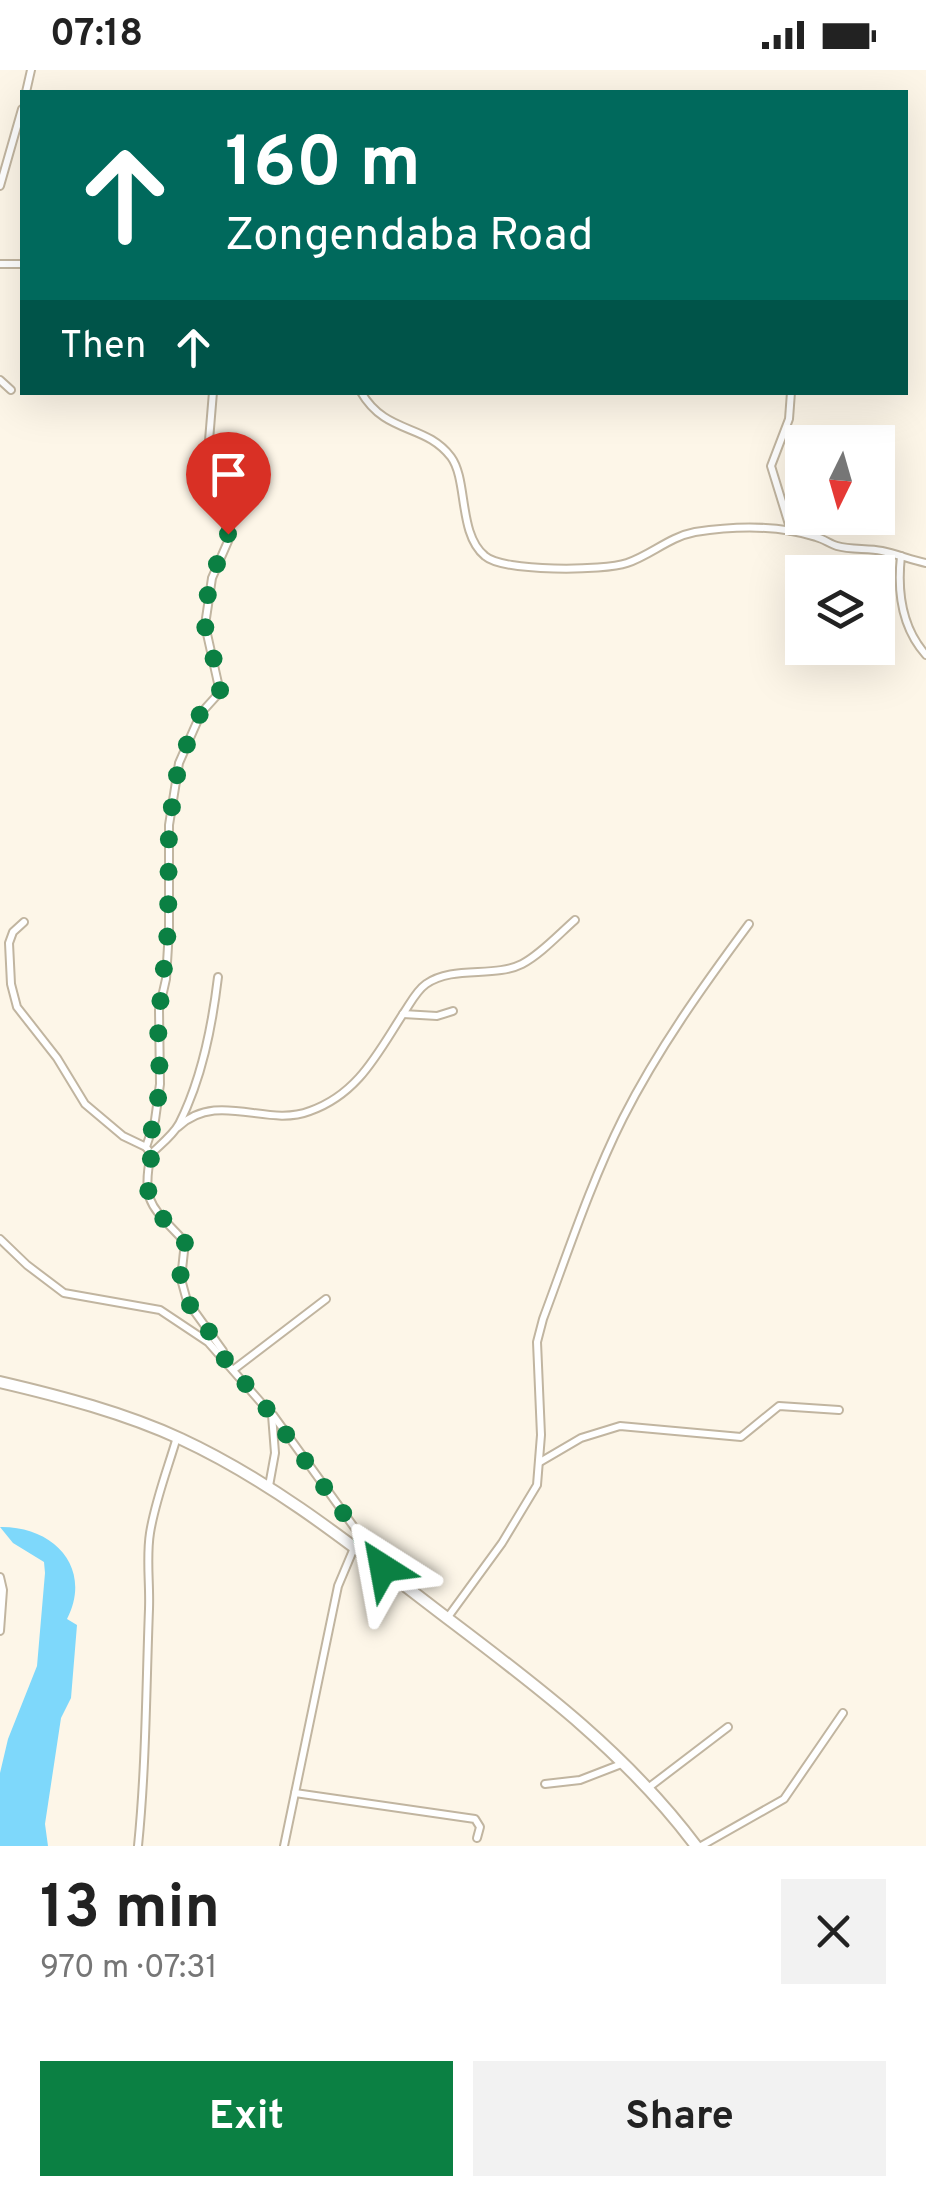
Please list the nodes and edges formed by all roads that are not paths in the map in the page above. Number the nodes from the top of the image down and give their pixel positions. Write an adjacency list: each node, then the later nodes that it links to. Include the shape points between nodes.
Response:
1 (20, 126): 2 (street)
2 (0, 186)
3 (0, 380): 4 (street)
4 (11, 390)
5 (213, 395): 23 (street, via 206,477 229,539 212,578 205,624 220,692 200,714 179,763 169,825 160,1084)
6 (363, 395): 11 (street, via 383,420 424,436 449,455 480,551 504,565 620,565 696,532)
7 (791, 395): 8 (street)
8 (787, 425)
9 (785, 429): 10 (street, via 771,466)
10 (785, 514)
11 (785, 531)
12 (807, 535): 13 (street)
13 (900, 556): 14 (street); 15 (street, via 904,615)
14 (926, 564)
15 (926, 655)
16 (575, 920): 21 (street, via 519,966 433,980)
17 (24, 922): 23 (street, via 9,943 17,1007 85,1104)
18 (749, 924): 32 (street, via 678,1023 624,1117 554,1290 537,1342)
19 (218, 977): 22 (street, via 209,1038)
20 (453, 1012): 21 (street)
21 (403, 1014): 22 (street, via 368,1071 329,1102 300,1114 217,1109)
22 (178, 1126): 23 (street)
23 (149, 1150): 26 (street, via 148,1199 185,1242 180,1279 187,1301)
24 (0, 1239): 26 (street, via 64,1293 160,1310)
25 (326, 1299): 27 (street)
26 (225, 1360): 27 (street)
27 (233, 1370): 30 (street)
28 (3, 1386): 31 (highway)
29 (839, 1410): 32 (street, via 779,1406 735,1438 614,1426)
30 (272, 1415): 33 (street); 35 (street)
31 (177, 1437): 33 (highway); 46 (street, via 147,1557)
32 (540, 1462): 37 (street, via 531,1499)
33 (269, 1486): 34 (highway)
34 (355, 1547): 35 (highway); 44 (street, via 338,1586)
35 (383, 1568): 37 (highway)
36 (0, 1577): 38 (street)
37 (447, 1618): 41 (highway, via 545,1692)
38 (0, 1631)
39 (843, 1713): 48 (street, via 784,1799)
40 (728, 1726): 43 (street)
41 (624, 1764): 42 (street); 43 (highway)
42 (545, 1784)
43 (648, 1788): 48 (highway)
44 (294, 1793): 45 (street, via 476,1819); 47 (street)
45 (477, 1838)
46 (138, 1846)
47 (284, 1846)
48 (699, 1846)

